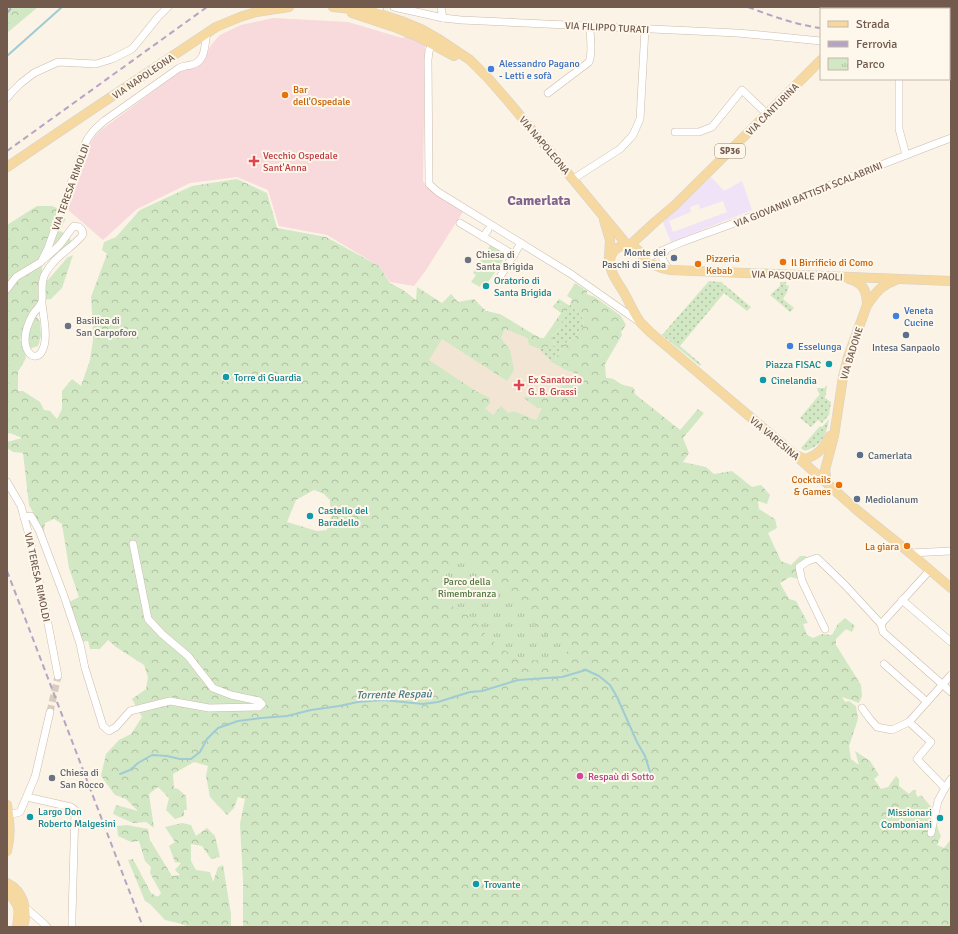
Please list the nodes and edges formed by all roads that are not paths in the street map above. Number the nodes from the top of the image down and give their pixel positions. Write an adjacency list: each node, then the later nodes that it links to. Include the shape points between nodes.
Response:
1 (168, 7): 19 (street, via 132,49 96,64 58,62 34,73)
2 (289, 7): 11 (main road, VIA NAPOLEONA, via 240,17)
3 (333, 7): 7 (main road, VIA NAPOLEONA, via 362,14); 13 (main road, VIA NAPOLEONA, via 397,28)
4 (380, 7): 7 (street)
5 (394, 7): 8 (street, VIA FILIPPO TURATI)
6 (441, 7): 8 (street)
7 (371, 11): 14 (main road, VIA NAPOLEONA, via 423,30)
8 (443, 18): 9 (street, VIA FILIPPO TURATI)
9 (590, 27): 10 (street, VIA FILIPPO TURATI); 18 (street, via 589,62)
10 (645, 29): 12 (street, VIA FILIPPO TURATI); 25 (street, via 640,118 633,135 620,150)
11 (207, 33): 24 (main road, VIA NAPOLEONA); 35 (street, VIA TERESA RIMOLDI, via 205,53 200,61 179,68 104,121 90,135)
12 (820, 41)
13 (432, 44): 14 (main road, VIA NAPOLEONA); 16 (main road, VIA NAPOLEONA); 30 (street, via 428,60 428,184)
14 (448, 45): 16 (main road, VIA NAPOLEONA, via 470,60)
15 (820, 61): 20 (main road, VIA CANTURINA / SP36)
16 (487, 77): 25 (main road, VIA NAPOLEONA)
17 (899, 80): 23 (street, via 899,129)
18 (548, 93)
19 (7, 98)
20 (767, 114): 21 (street, via 742,90 712,127 699,132); 31 (main road, VIA CANTURINA / SP36)
21 (675, 132)
22 (951, 138): 23 (street, VIA GIOVANNI BATTISTA SCALABRINI)
23 (906, 155): 32 (street, VIA GIOVANNI BATTISTA SCALABRINI)
24 (7, 167)
25 (573, 179): 26 (main road, VIA NAPOLEONA)
26 (601, 213): 31 (main road, VIA NAPOLEONA); 36 (main road, VIA NAPOLEONA, via 610,240)
27 (460, 223): 29 (street)
28 (488, 230): 29 (street)
29 (483, 237): 33 (street)
30 (521, 244): 33 (street); 45 (street, via 571,274)
31 (632, 245): 34 (main road, VIA NAPOLEONA, via 641,253); 36 (main road, VIA CANTURINA, via 618,248)
32 (666, 250): 34 (street, VIA GIOVANNI BATTISTA SCALABRINI); 37 (street, via 662,259)
33 (514, 256): 39 (street)
34 (644, 261): 37 (main road, VIA PASQUALE PAOLI)
35 (41, 262): 42 (street, via 16,277); 43 (street, via 54,251 74,226 82,230 81,237 52,263 45,274 42,282)
36 (609, 262): 45 (main road, VIA VARESINA)
37 (671, 270): 38 (main road, VIA PASQUALE PAOLI)
38 (839, 276): 40 (main road, VIA PASQUALE PAOLI); 44 (main road, via 861,285 865,290)
39 (500, 277)
40 (901, 279): 41 (main road, VIA PASQUALE PAOLI); 44 (main road, VIA BADONE, via 881,288)
41 (951, 281)
42 (7, 289)
43 (42, 303): 43 (street, via 31,318 25,336 27,350 33,356 38,355 44,348)
44 (867, 305): 46 (main road, VIA BADONE, via 845,367)
45 (641, 323): 47 (main road, VIA VARESINA)
46 (835, 426): 47 (main road, VIA BADONE, via 822,450 805,459); 49 (main road, VIA BADONE, via 825,470)
47 (794, 454): 49 (main road, VIA VARESINA)
48 (7, 482): 50 (street, VIA TERESA RIMOLDI, via 21,506)
49 (827, 483): 53 (main road, VIA VARESINA)
50 (24, 517): 51 (street, via 31,516 39,530 80,644 103,726 109,731 130,711 170,701 209,708 258,707 262,704 260,701 213,688 188,656 148,618); 62 (street, VIA TERESA RIMOLDI)
51 (133, 544)
52 (951, 551): 53 (street)
53 (910, 553): 54 (main road, VIA VARESINA)
54 (930, 570): 55 (main road, VIA VARESINA); 56 (street)
55 (951, 588)
56 (902, 600): 57 (street); 59 (street)
57 (881, 624): 58 (street, via 818,558 799,567 802,581); 63 (street, via 883,632)
58 (825, 629)
59 (951, 642)
60 (884, 664): 65 (street)
61 (951, 675): 63 (street)
62 (58, 676)
63 (943, 684): 64 (street); 65 (street)
64 (951, 692)
65 (927, 702): 68 (street)
66 (862, 708): 68 (street, via 878,727 892,730)
67 (50, 712): 71 (street, via 35,777)
68 (909, 722): 70 (street, via 931,742 918,759)
69 (951, 779): 70 (street)
70 (945, 788): 74 (street, via 938,801)
71 (27, 797): 73 (street, via 20,812); 82 (street, via 75,810)
72 (7, 805): 73 (main road)
73 (9, 815): 75 (main road)
74 (931, 833)
75 (7, 851)
76 (7, 883): 78 (main road, via 20,893)
77 (7, 892): 79 (main road, via 18,906)
78 (25, 907): 80 (main road); 81 (street)
79 (17, 927)
80 (23, 927)
81 (47, 927)
82 (72, 927)

